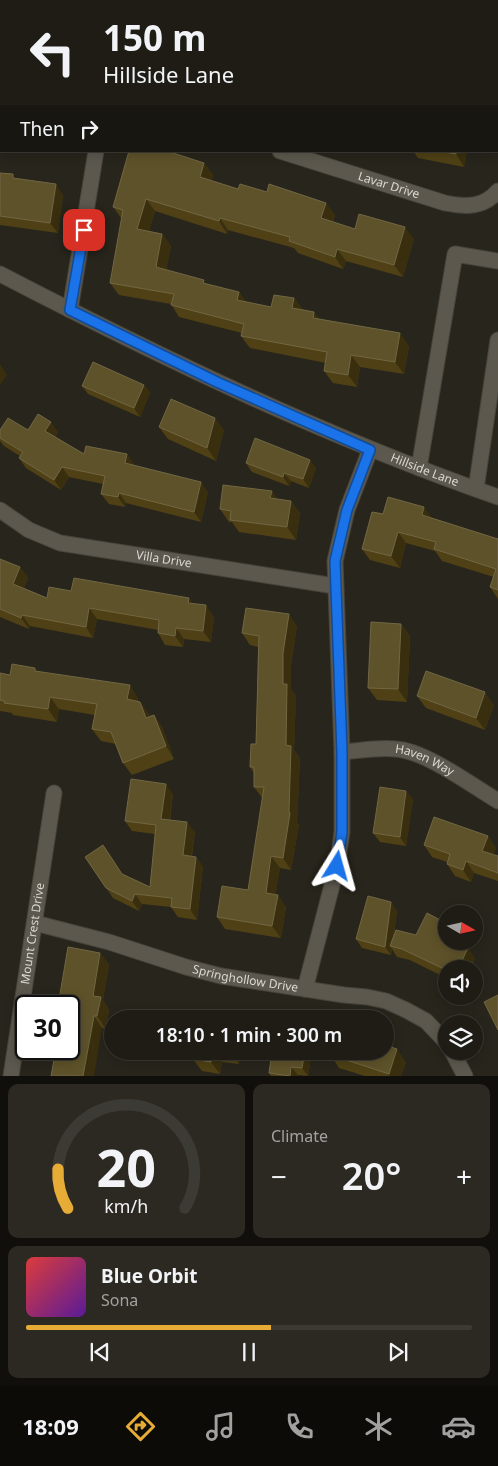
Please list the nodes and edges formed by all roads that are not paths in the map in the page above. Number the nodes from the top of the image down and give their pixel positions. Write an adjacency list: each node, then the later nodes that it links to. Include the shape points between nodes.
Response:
1 (96, 152): 6 (street)
2 (283, 152): 3 (street, Lavar Drive, via 446,204 476,206)
3 (497, 192)
4 (498, 260): 9 (street, via 455,254)
5 (0, 274): 6 (street, Hillside Lane)
6 (70, 310): 8 (street, Hillside Lane, via 219,383)
7 (498, 340): 10 (street)
8 (370, 450): 9 (street, Hillside Lane); 13 (street, via 347,510 335,561)
9 (419, 468): 10 (street, Hillside Lane)
10 (476, 489): 11 (street, Hillside Lane)
11 (498, 497)
12 (0, 510): 13 (street, Villa Drive, via 29,530 60,543)
13 (335, 586): 14 (street)
14 (342, 752): 16 (street, Haven Way, via 396,749 413,752); 18 (street, via 342,832 337,866)
15 (54, 793): 17 (street, Mount Crest Drive)
16 (498, 801)
17 (35, 923): 18 (street, Springhollow Drive, via 221,976); 21 (street, Mount Crest Drive)
18 (305, 989): 19 (street, Springhollow Drive, via 386,1002 426,1021)
19 (438, 1034)
20 (457, 1060): 22 (street)
21 (11, 1076)
22 (465, 1076)

